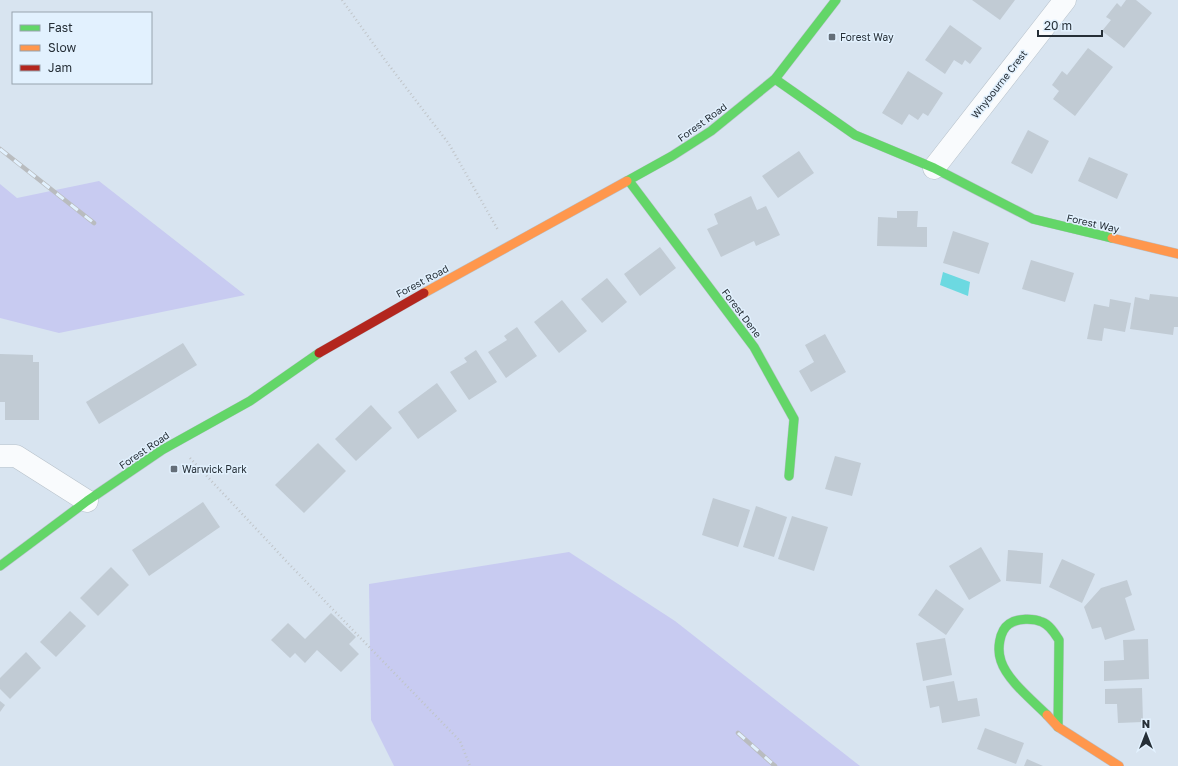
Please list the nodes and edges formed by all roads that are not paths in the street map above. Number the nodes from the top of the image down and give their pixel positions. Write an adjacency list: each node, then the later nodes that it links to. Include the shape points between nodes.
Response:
1 (836, 0): 3 (street, Forest Road)
2 (1065, 0): 4 (street, Whybourne Crest)
3 (775, 79): 4 (street, Forest Way, via 856,135); 5 (street, Forest Road, via 711,131)
4 (934, 168): 6 (street, Forest Way, via 1033,219)
5 (629, 181): 8 (street, Forest Dene, via 754,347 794,419); 9 (street, Forest Road, via 369,323 315,355 250,401 176,441)
6 (1178, 254)
7 (0, 456): 9 (street, via 16,456)
8 (789, 476)
9 (87, 501): 10 (street, Forest Road)
10 (0, 566)
11 (1058, 727): 11 (street, via 1059,640 1043,622 1031,619 1009,624 1002,633 1000,660 1007,674); 12 (street)
12 (1119, 766)

